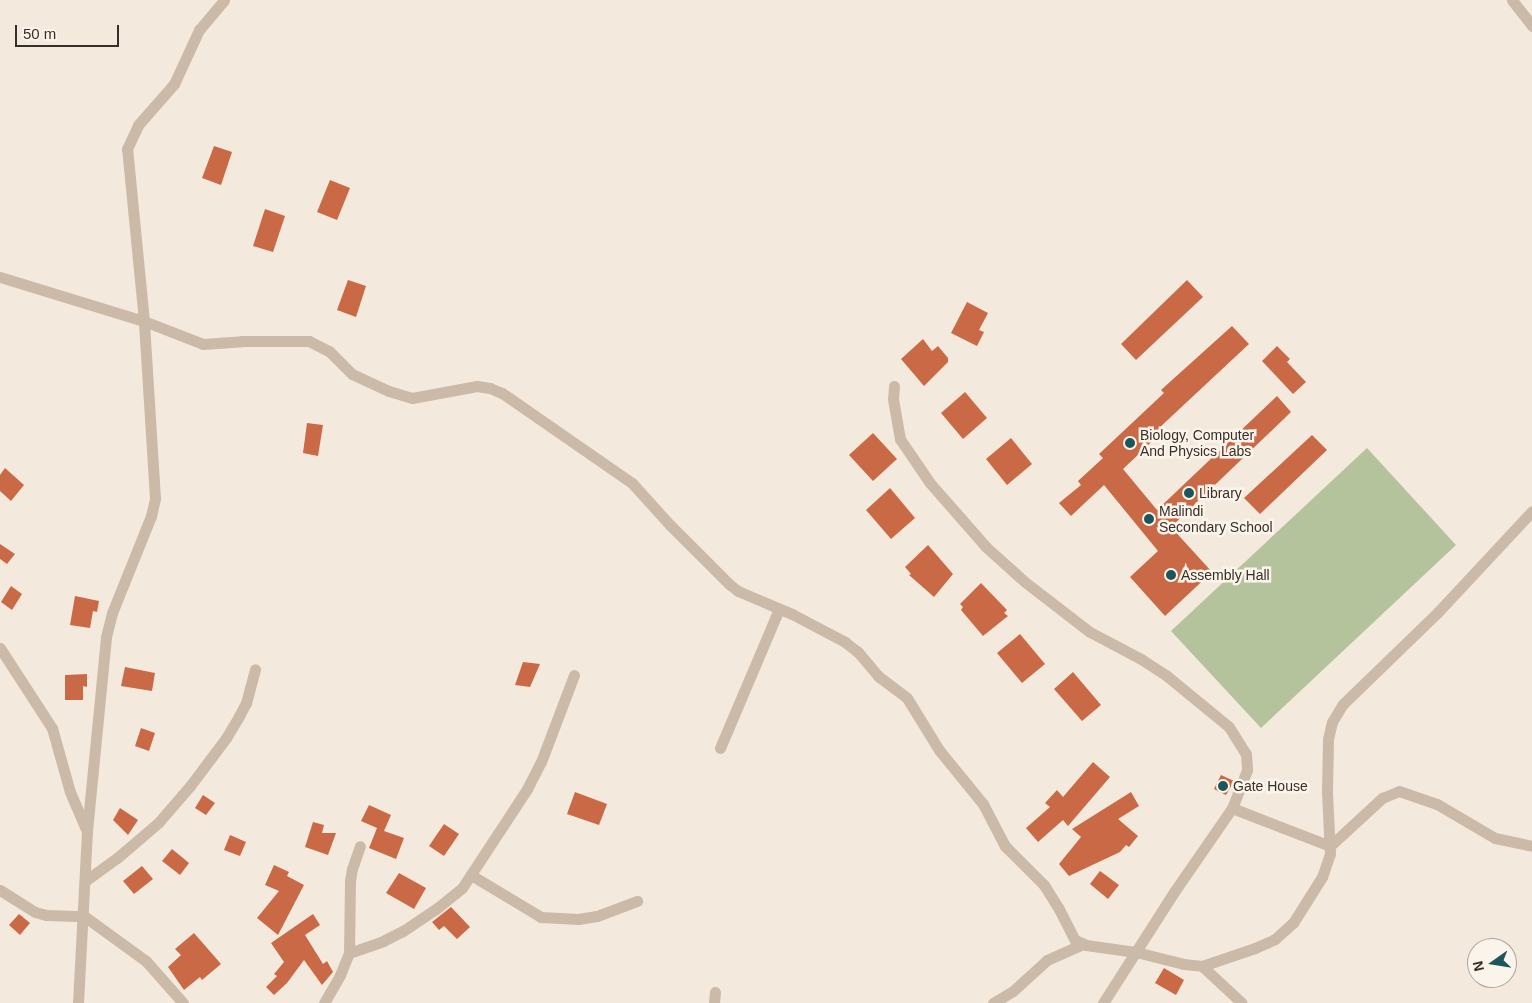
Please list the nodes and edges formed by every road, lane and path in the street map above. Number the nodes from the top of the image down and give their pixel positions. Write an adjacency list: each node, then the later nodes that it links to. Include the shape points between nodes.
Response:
1 (224, 0): 5 (street, via 199,30 174,84 138,124 127,149)
2 (1512, 0): 3 (street)
3 (1532, 26)
4 (0, 277): 5 (street)
5 (144, 320): 8 (street, via 203,344 309,341 330,351 352,374 389,392 412,398 477,386 490,388 632,483 729,584); 14 (street, via 155,498 107,631)
6 (894, 386): 13 (street, via 900,439 930,483 986,547 1064,613 1090,632 1168,676 1229,728 1242,745 1247,762)
7 (1532, 511): 16 (street, via 1437,613 1343,704 1332,722 1328,739 1327,792)
8 (779, 609): 12 (street); 23 (street, via 845,642 878,676 907,698 939,750 983,804 1005,846 1044,885 1060,909 1072,937)
9 (0, 648): 14 (street, via 52,728 70,792)
10 (255, 669): 19 (street, via 239,716 190,786 158,823)
11 (574, 675): 18 (street, via 535,775)
12 (720, 748)
13 (1232, 808): 16 (street); 25 (street)
14 (87, 831): 19 (street)
15 (360, 846): 24 (street, via 350,881)
16 (1330, 846): 17 (street, via 1376,802 1398,791 1437,804 1495,838); 26 (street, via 1329,862 1322,877 1275,940)
17 (1532, 846)
18 (471, 875): 21 (street, via 542,917 578,919 597,916); 24 (street, via 450,899 403,931)
19 (86, 881): 22 (street)
20 (0, 890): 22 (street, via 35,912)
21 (636, 902)
22 (84, 916): 27 (street); 28 (street, via 146,961)
23 (1083, 944): 25 (street); 30 (street, via 1047,960 1013,991)
24 (349, 952): 29 (street)
25 (1136, 952): 26 (street); 31 (street)
26 (1202, 966): 32 (street)
27 (78, 1003)
28 (183, 1003)
29 (324, 1003)
30 (993, 1003)
31 (1103, 1003)
32 (1242, 1003)

